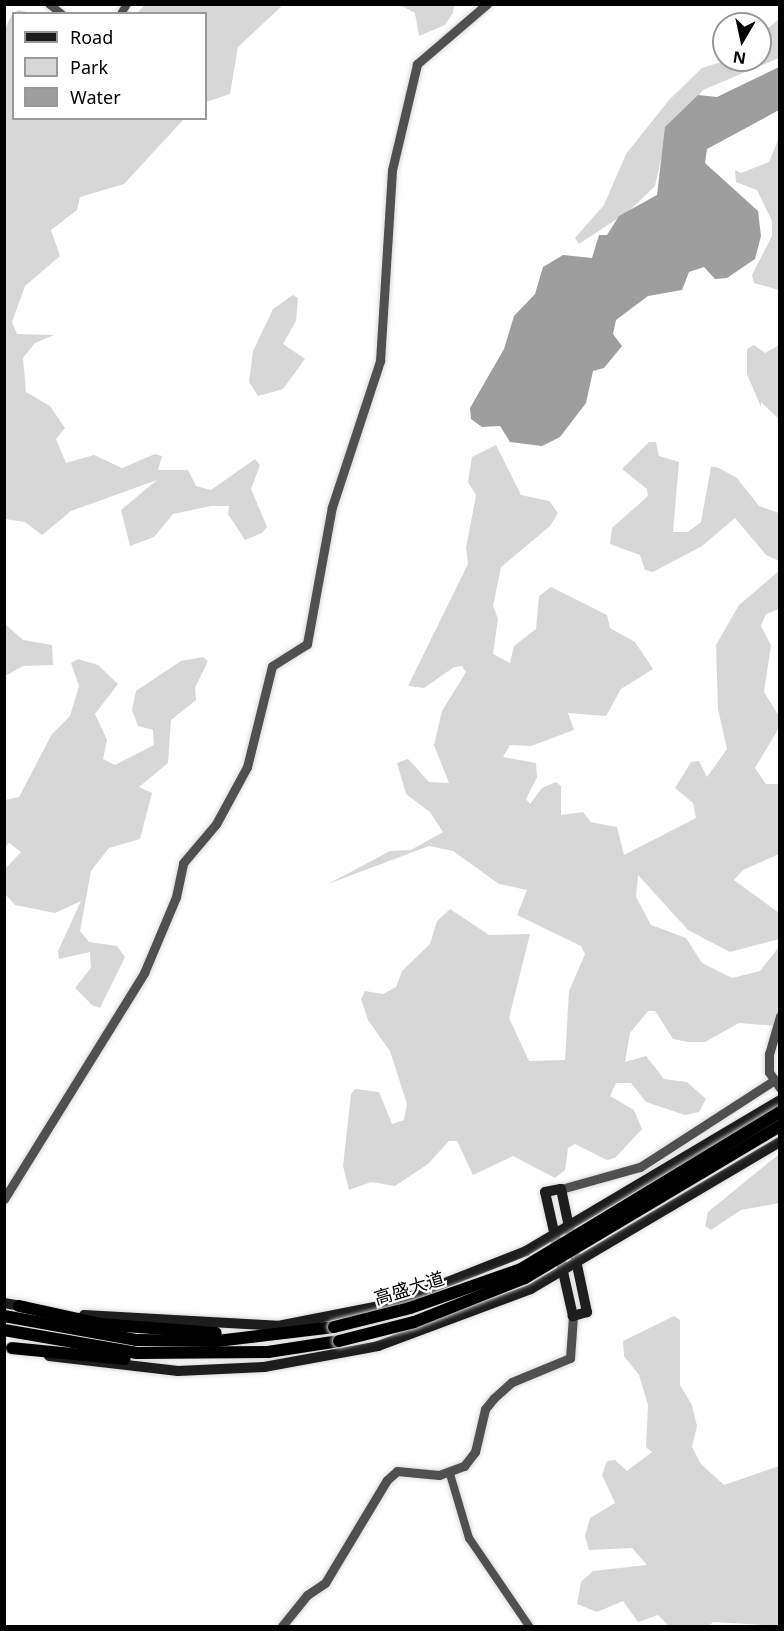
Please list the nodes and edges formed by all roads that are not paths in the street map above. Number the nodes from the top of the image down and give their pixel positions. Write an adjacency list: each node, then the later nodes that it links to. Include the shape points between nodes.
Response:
1 (487, 4): 9 (street, via 417,64 392,170 380,361 332,507 307,644 272,666 247,767 216,824 183,863 176,897 144,973)
2 (780, 1016): 3 (street, via 769,1054)
3 (776, 1085): 8 (street, via 640,1167)
4 (780, 1100): 10 (main road, 高盛大道)
5 (780, 1112): 19 (highway, 高盛大道, bridge, via 521,1269 410,1308 334,1327)
6 (780, 1126): 20 (highway, 高盛大道, bridge, via 525,1278 414,1322)
7 (780, 1142): 12 (main road)
8 (561, 1189): 10 (main road); 11 (main road, via 545,1192)
9 (4, 1199)
10 (569, 1227): 11 (main road, 高盛大道); 12 (main road)
11 (555, 1234): 13 (main road); 15 (main road, 高盛大道, via 461,1280 306,1323 173,1324)
12 (576, 1264): 13 (main road); 17 (main road, via 587,1312)
13 (563, 1271): 17 (main road); 21 (main road, via 422,1332 340,1356 264,1367 178,1371 87,1365)
14 (4, 1303): 15 (main road, 高盛大道)
15 (19, 1306): 19 (highway, via 136,1329)
16 (4, 1316): 19 (highway, 高盛大道, via 136,1340)
17 (573, 1316): 22 (street, via 570,1358 512,1382 494,1398 485,1408 475,1452)
18 (4, 1330): 20 (highway, 高盛大道, via 137,1353 217,1355)
19 (265, 1338)
20 (318, 1344): 21 (highway, via 267,1358 218,1362)
21 (8, 1347)
22 (450, 1474): 23 (street, via 411,1469 387,1480 326,1583 307,1595); 24 (street, via 469,1538)
23 (282, 1626)
24 (529, 1626)

